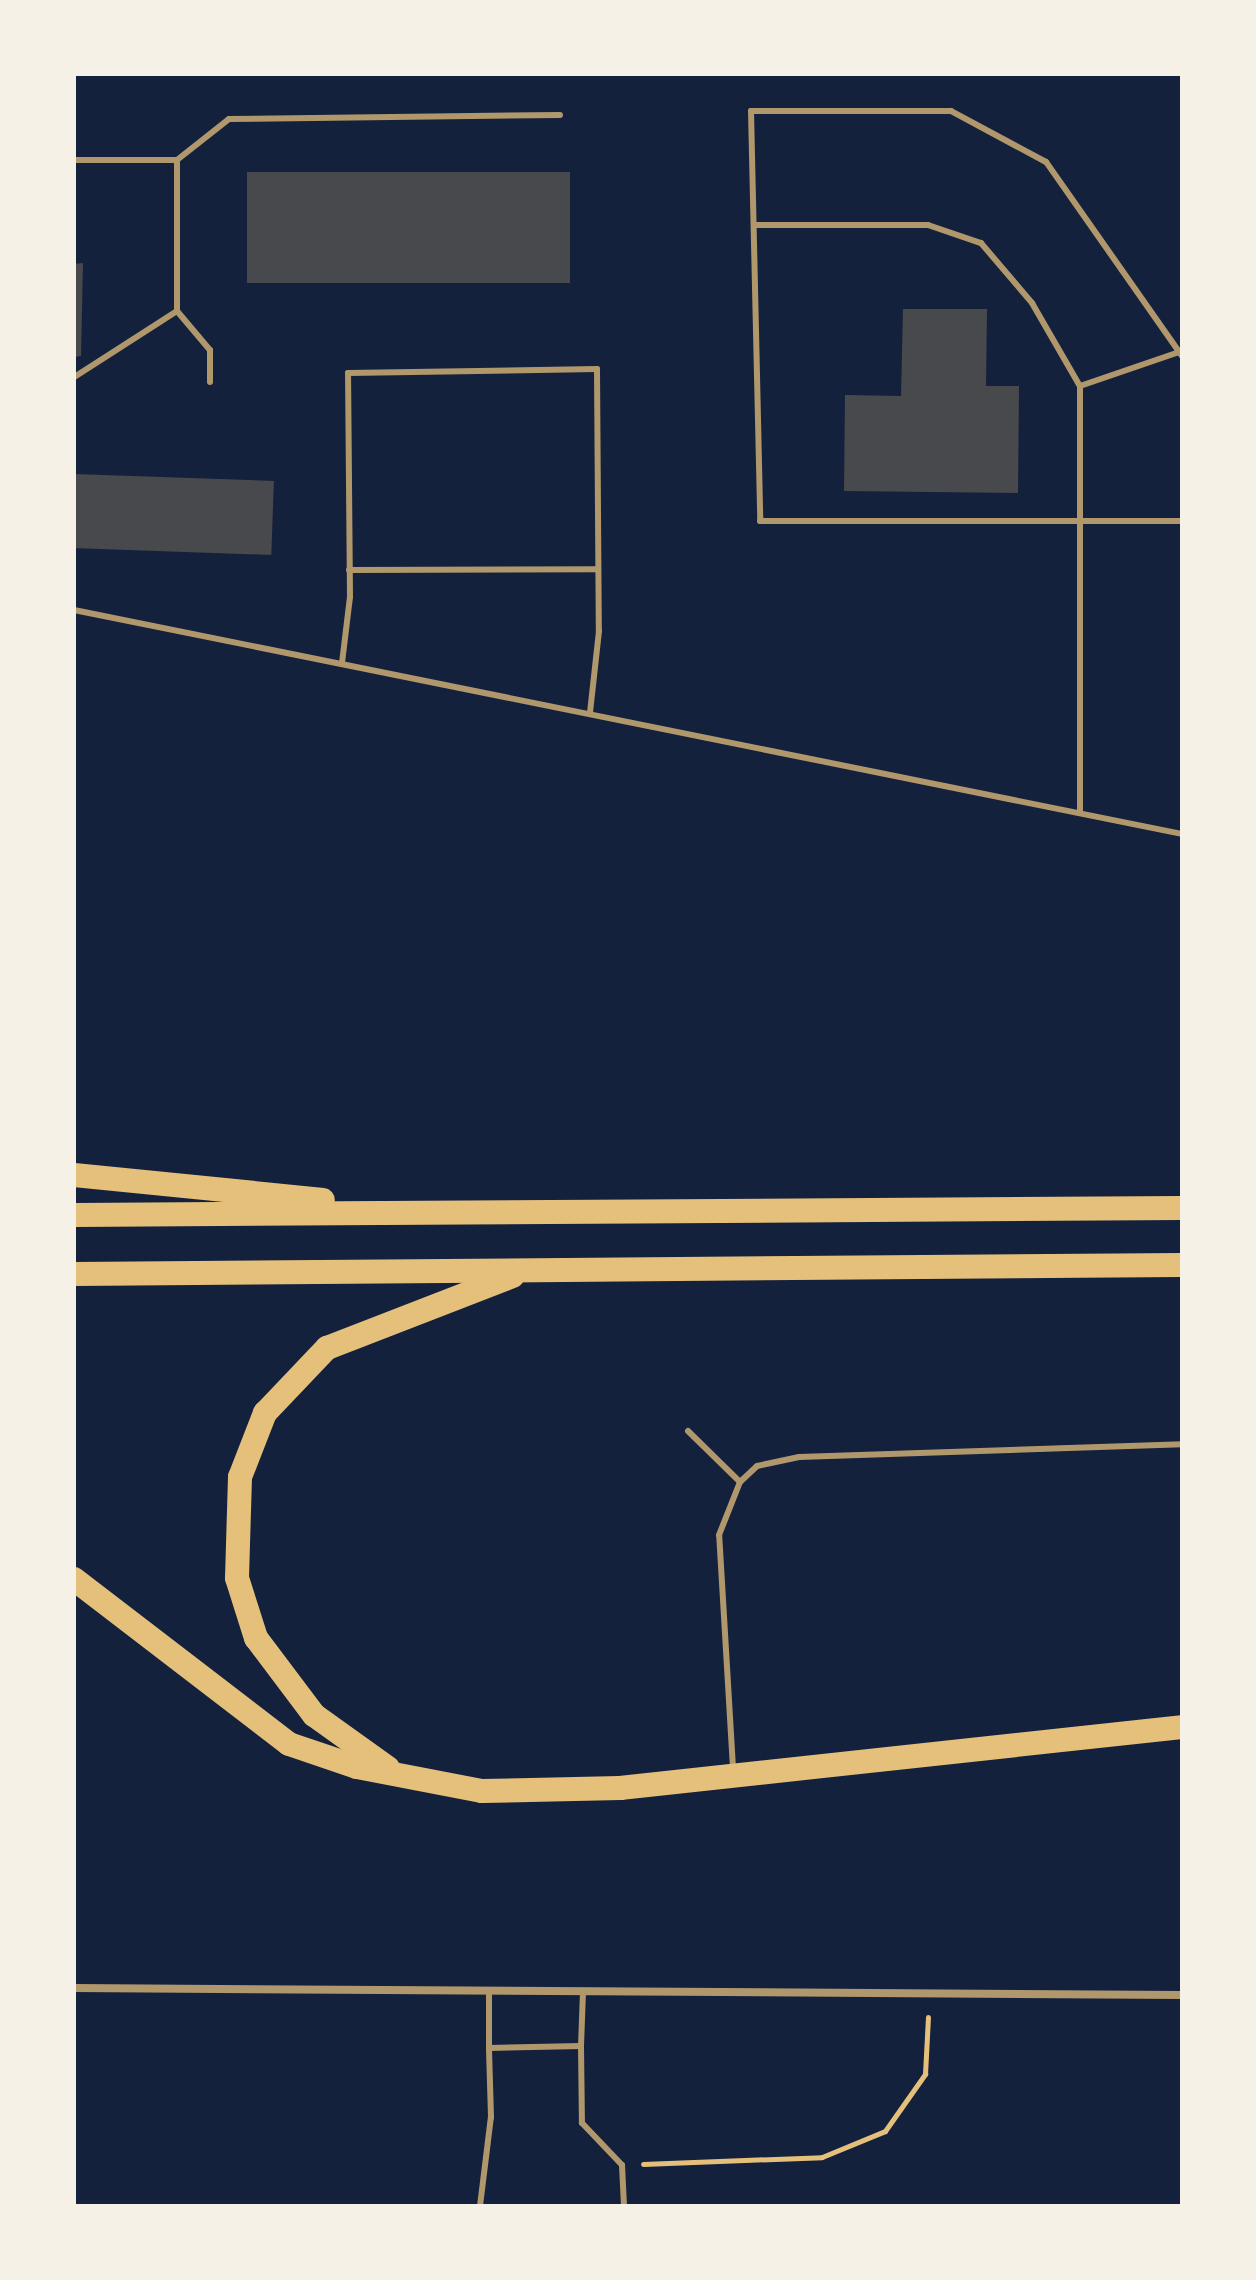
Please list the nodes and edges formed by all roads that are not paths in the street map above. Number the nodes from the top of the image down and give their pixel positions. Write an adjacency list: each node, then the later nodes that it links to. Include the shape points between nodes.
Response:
1 (560, 115): 3 (lane, via 229,119)
2 (74, 160): 3 (lane)
3 (177, 160): 5 (lane)
4 (754, 225): 6 (lane, via 751,111 951,111 1059,171); 9 (lane, via 928,225 981,243 1032,303); 10 (lane, via 760,521)
5 (177, 311): 7 (lane); 8 (lane, via 210,350)
6 (1181, 353): 9 (lane)
7 (74, 377)
8 (210, 382)
9 (1080, 386): 10 (lane)
10 (1082, 521): 11 (lane); 17 (lane)
11 (1182, 521)
12 (598, 569): 13 (lane); 13 (lane, via 597,369 348,373); 16 (lane)
13 (349, 570): 15 (lane)
14 (74, 610): 15 (lane)
15 (342, 663): 16 (lane)
16 (590, 713): 17 (lane)
17 (1080, 813): 18 (lane)
18 (1182, 834)
19 (74, 1175): 21 (highway)
20 (1182, 1208): 21 (highway)
21 (449, 1213): 22 (highway)
22 (74, 1215)
23 (1182, 1265): 24 (highway)
24 (529, 1270): 25 (highway); 32 (highway, via 327,1348 265,1413 240,1477 236,1566 256,1638 314,1715)
25 (74, 1274)
26 (688, 1431): 28 (lane)
27 (1182, 1444): 28 (lane, via 774,1459)
28 (740, 1482): 31 (lane, via 719,1535)
29 (74, 1579): 32 (highway, via 265,1731 324,1759)
30 (1182, 1727): 31 (highway)
31 (734, 1776): 32 (highway, via 523,1793)
32 (404, 1777)
33 (74, 1988): 34 (street)
34 (489, 1990): 35 (street); 38 (lane)
35 (583, 1991): 36 (street); 37 (lane)
36 (1182, 1995)
37 (581, 2046): 38 (lane); 40 (lane, via 582,2123 622,2165)
38 (489, 2048): 39 (lane, via 491,2117)
39 (480, 2206)
40 (624, 2206)

